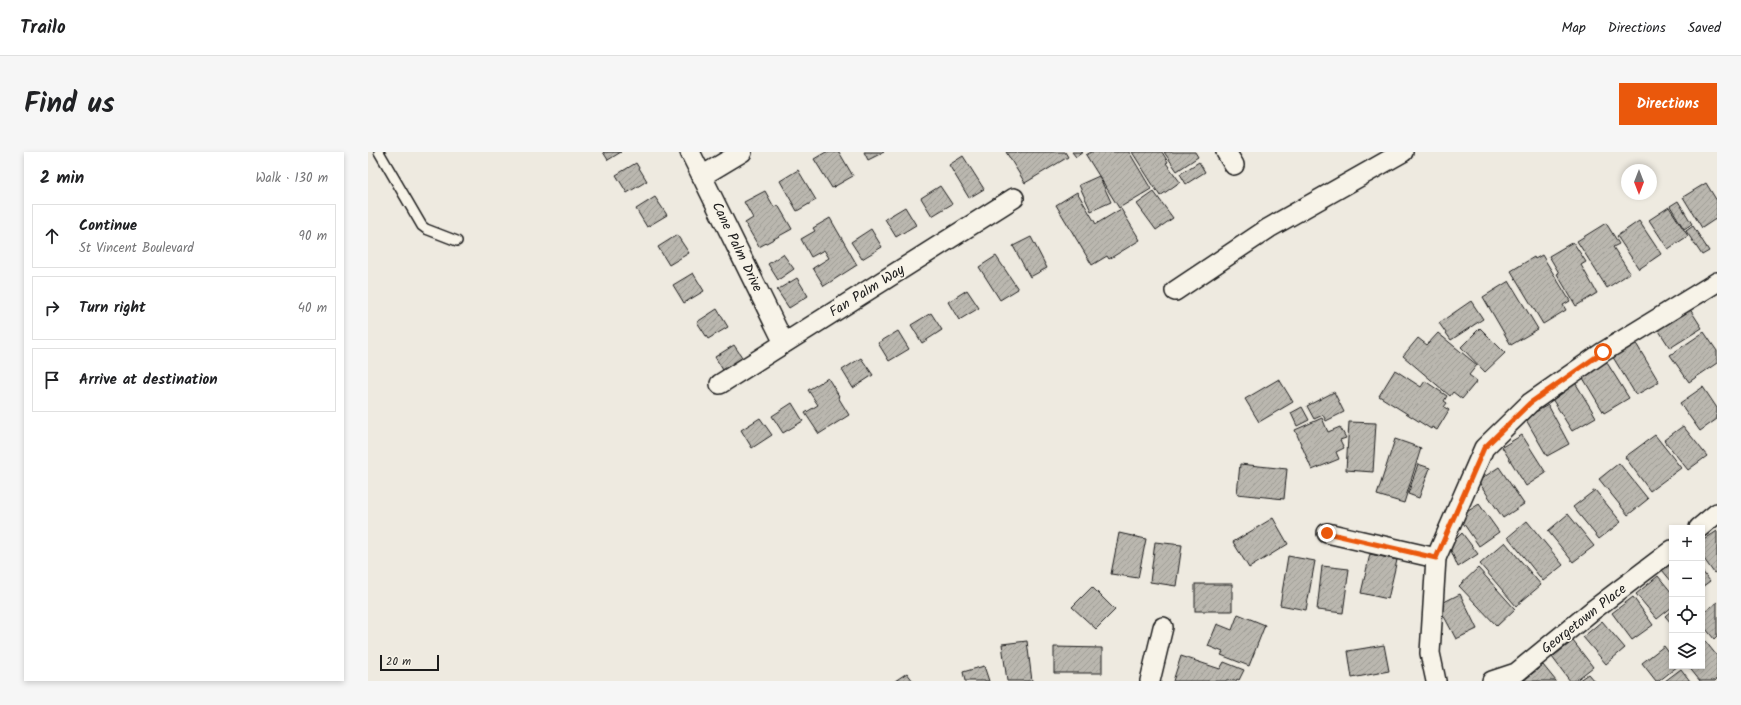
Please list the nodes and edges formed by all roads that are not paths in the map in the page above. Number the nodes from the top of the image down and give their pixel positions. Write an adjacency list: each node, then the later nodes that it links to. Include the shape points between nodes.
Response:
1 (379, 152): 7 (lane, via 422,226)
2 (690, 152): 5 (street, Cane Palm Drive)
3 (742, 152): 5 (street)
4 (1403, 152): 9 (street, via 1269,228)
5 (702, 176): 10 (street, Cane Palm Drive)
6 (1014, 198): 10 (street, Fan Palm Way)
7 (457, 241)
8 (1717, 283): 16 (street, via 1603,352 1530,403 1484,448)
9 (1175, 291)
10 (784, 343): 11 (street, Fan Palm Way)
11 (720, 384)
12 (1717, 513): 13 (street)
13 (1702, 525)
14 (1327, 533): 16 (street)
15 (1669, 552): 20 (street, Georgetown Place, via 1516,673)
16 (1436, 558): 19 (street, via 1430,653)
17 (1163, 627): 18 (street)
18 (1150, 681)
19 (1436, 681)
20 (1492, 681)

